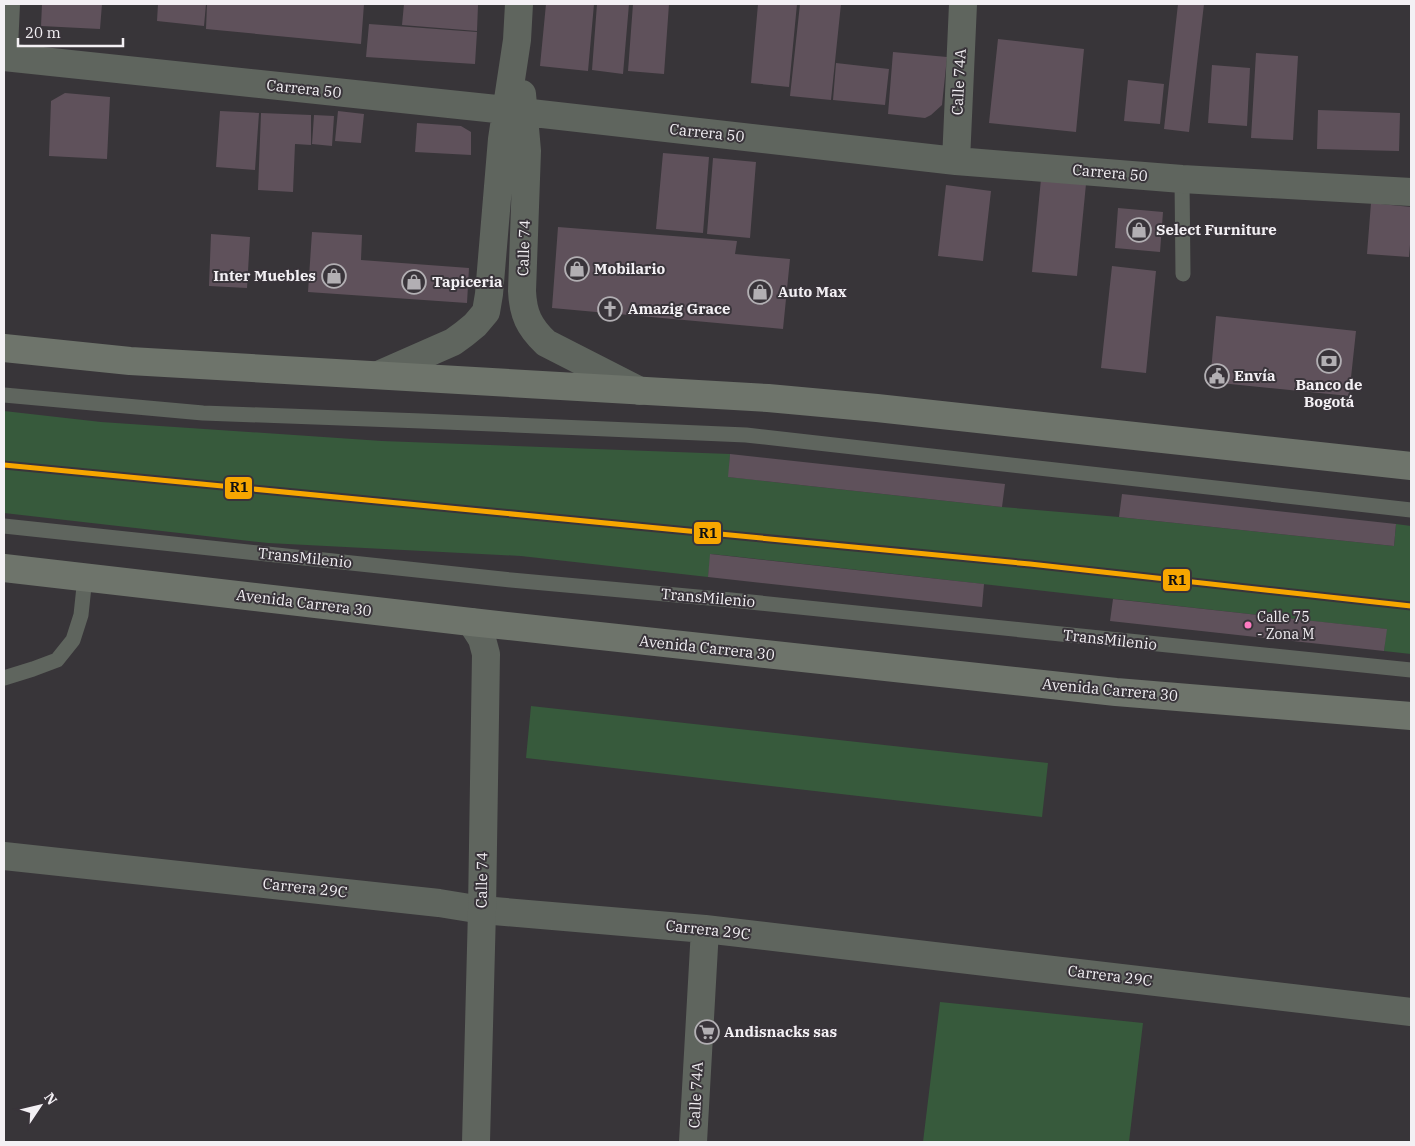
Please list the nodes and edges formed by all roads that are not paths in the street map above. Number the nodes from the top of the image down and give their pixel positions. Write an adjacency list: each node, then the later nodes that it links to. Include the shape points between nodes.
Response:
1 (6, 4): 4 (street)
2 (519, 4): 6 (street, Calle 74)
3 (963, 4): 7 (street, Calle 74A)
4 (4, 48)
5 (4, 58): 6 (street, Carrera 50)
6 (515, 112): 7 (street, Carrera 50); 12 (street, Calle 74, via 502,139 486,312 453,342); 13 (street, Calle 74, via 527,152 524,314 546,343)
7 (956, 161): 8 (street, Carrera 50)
8 (1182, 179): 9 (street, Carrera 50); 10 (lane)
9 (1411, 192)
10 (1183, 274)
11 (4, 348): 12 (highway, via 130,360)
12 (378, 375): 13 (highway)
13 (640, 391): 15 (highway, via 877,408)
14 (4, 395): 16 (lane, via 203,413 746,436)
15 (1411, 466)
16 (1411, 510)
17 (4, 526): 21 (lane, TransMilenio)
18 (4, 568): 19 (highway, Avenida Carrera 30)
19 (85, 578): 20 (highway, Avenida Carrera 30); 22 (lane, via 81,615 73,640 57,660)
20 (471, 622): 23 (highway, Avenida Carrera 30, via 1116,692); 25 (street, Calle 74, via 482,639 486,654)
21 (1411, 670)
22 (4, 678)
23 (1411, 716)
24 (4, 856): 25 (street, Carrera 29C)
25 (482, 910): 26 (street, Carrera 29C); 28 (street, Calle 74)
26 (705, 929): 27 (street, Carrera 29C); 29 (street, Calle 74A)
27 (1411, 1012)
28 (476, 1142)
29 (693, 1142)

